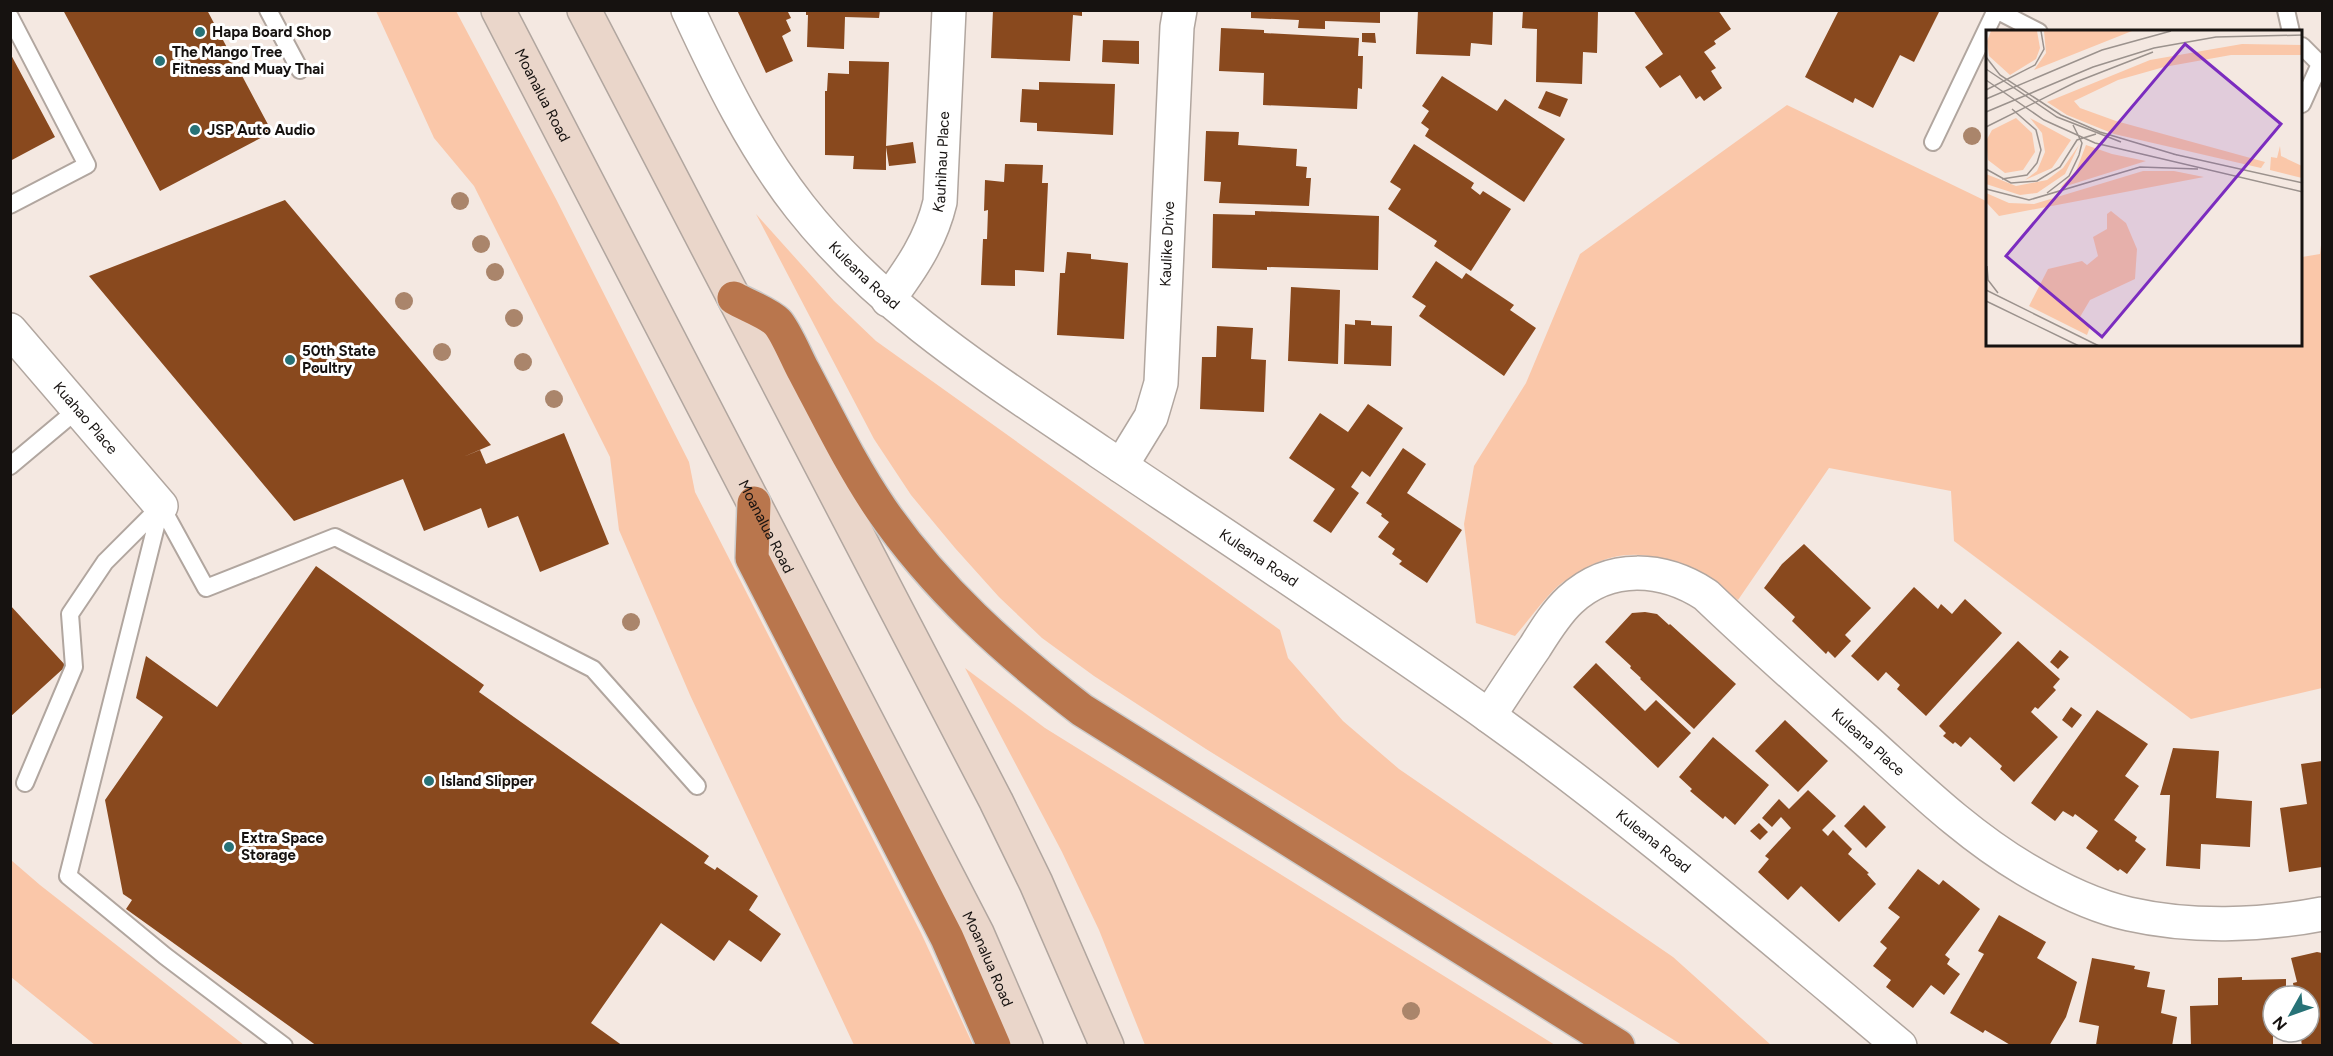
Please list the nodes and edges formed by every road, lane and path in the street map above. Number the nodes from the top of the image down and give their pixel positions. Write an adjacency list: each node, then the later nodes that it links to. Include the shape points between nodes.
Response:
1 (268, 10): 16 (lane)
2 (498, 10): 26 (main road, Moanalua Road)
3 (584, 10): 20 (main road)
4 (688, 10): 21 (street, Kuleana Road, via 732,102 778,176 815,224)
5 (949, 10): 21 (street, Kauhihau Place, via 940,202 935,225 925,244)
6 (1180, 10): 25 (street, Kaulike Drive, via 1161,383 1151,417)
7 (1996, 10): 10 (lane); 11 (lane)
8 (2286, 10): 12 (lane)
9 (10, 17): 19 (lane, via 87,165)
10 (1986, 30)
11 (2035, 30)
12 (2291, 30)
13 (1986, 31): 18 (lane)
14 (2303, 48): 15 (lane)
15 (2321, 63): 17 (lane)
16 (300, 70)
17 (2303, 100)
18 (1933, 142)
19 (10, 205)
20 (734, 298): 35 (main road, via 1036,883); 36 (highway, via 778,323 847,453 881,509 916,555 1000,644 1037,676 1082,710)
21 (888, 300): 25 (street, Kuleana Road, via 980,370)
22 (10, 330): 23 (street, Kuahao Place)
23 (78, 409): 24 (lane); 27 (street, Kuahao Place)
24 (10, 466)
25 (1122, 466): 28 (street, Kuleana Road)
26 (754, 503): 33 (highway, via 752,558 948,938); 34 (main road, Moanalua Road, via 977,933)
27 (161, 507): 29 (lane, via 105,562 70,614 74,667); 30 (lane, via 206,588 335,537 593,669); 32 (lane, via 68,876)
28 (1489, 716): 31 (street, Kuleana Place, via 1571,598 1614,576 1662,575 1706,595 1971,832 2024,869 2074,895 2128,914 2185,921 2242,924); 37 (street, Kuleana Road, via 1637,826)
29 (24, 783)
30 (697, 786)
31 (2322, 914)
32 (284, 1046)
33 (994, 1046)
34 (1026, 1046)
35 (1107, 1046)
36 (1618, 1046)
37 (1900, 1046)

